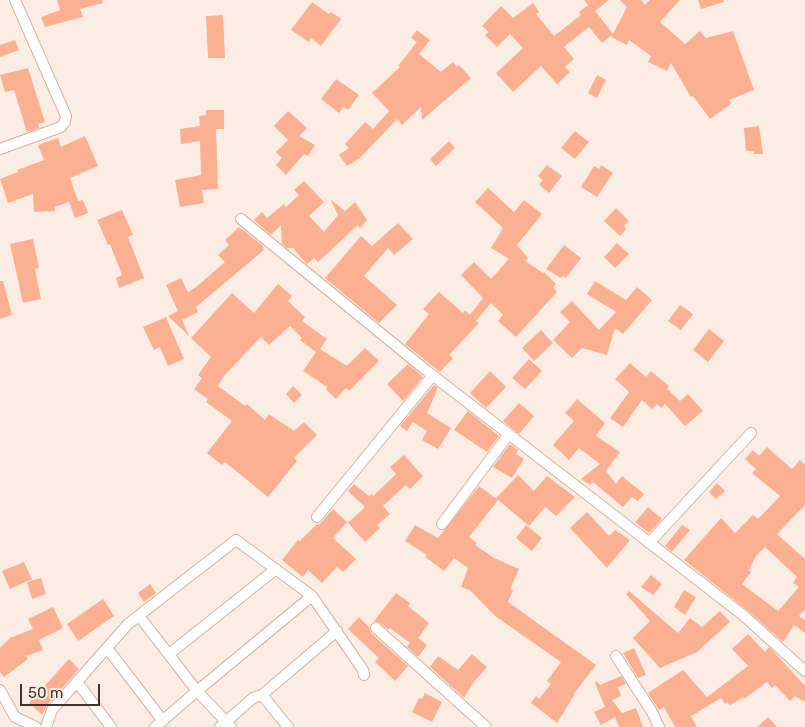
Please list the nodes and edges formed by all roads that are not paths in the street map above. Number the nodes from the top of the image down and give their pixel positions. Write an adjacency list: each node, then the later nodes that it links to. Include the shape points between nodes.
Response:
1 (15, 0): 2 (street, via 66,116 62,127)
2 (0, 149)
3 (241, 219): 4 (street)
4 (433, 375): 6 (street); 7 (street)
5 (751, 433): 9 (street)
6 (509, 434): 8 (street); 9 (street)
7 (317, 517)
8 (442, 524)
9 (649, 543): 18 (street, via 743,614)
10 (276, 569): 11 (street); 12 (street, via 236,540); 16 (street)
11 (312, 596): 14 (street); 22 (street)
12 (139, 616): 15 (street); 16 (street)
13 (376, 628): 30 (street)
14 (337, 631): 19 (street); 23 (street)
15 (107, 648): 20 (street); 24 (street)
16 (169, 654): 22 (street)
17 (616, 656): 31 (street)
18 (805, 671)
19 (364, 675)
20 (77, 682): 27 (street, via 52,710); 28 (street)
21 (0, 690): 26 (street, via 15,717)
22 (197, 691): 24 (street); 25 (street)
23 (262, 695): 25 (street, via 253,698); 29 (street)
24 (159, 724)
25 (226, 725)
26 (36, 727)
27 (46, 727)
28 (111, 727)
29 (288, 727)
30 (486, 727)
31 (659, 727)

